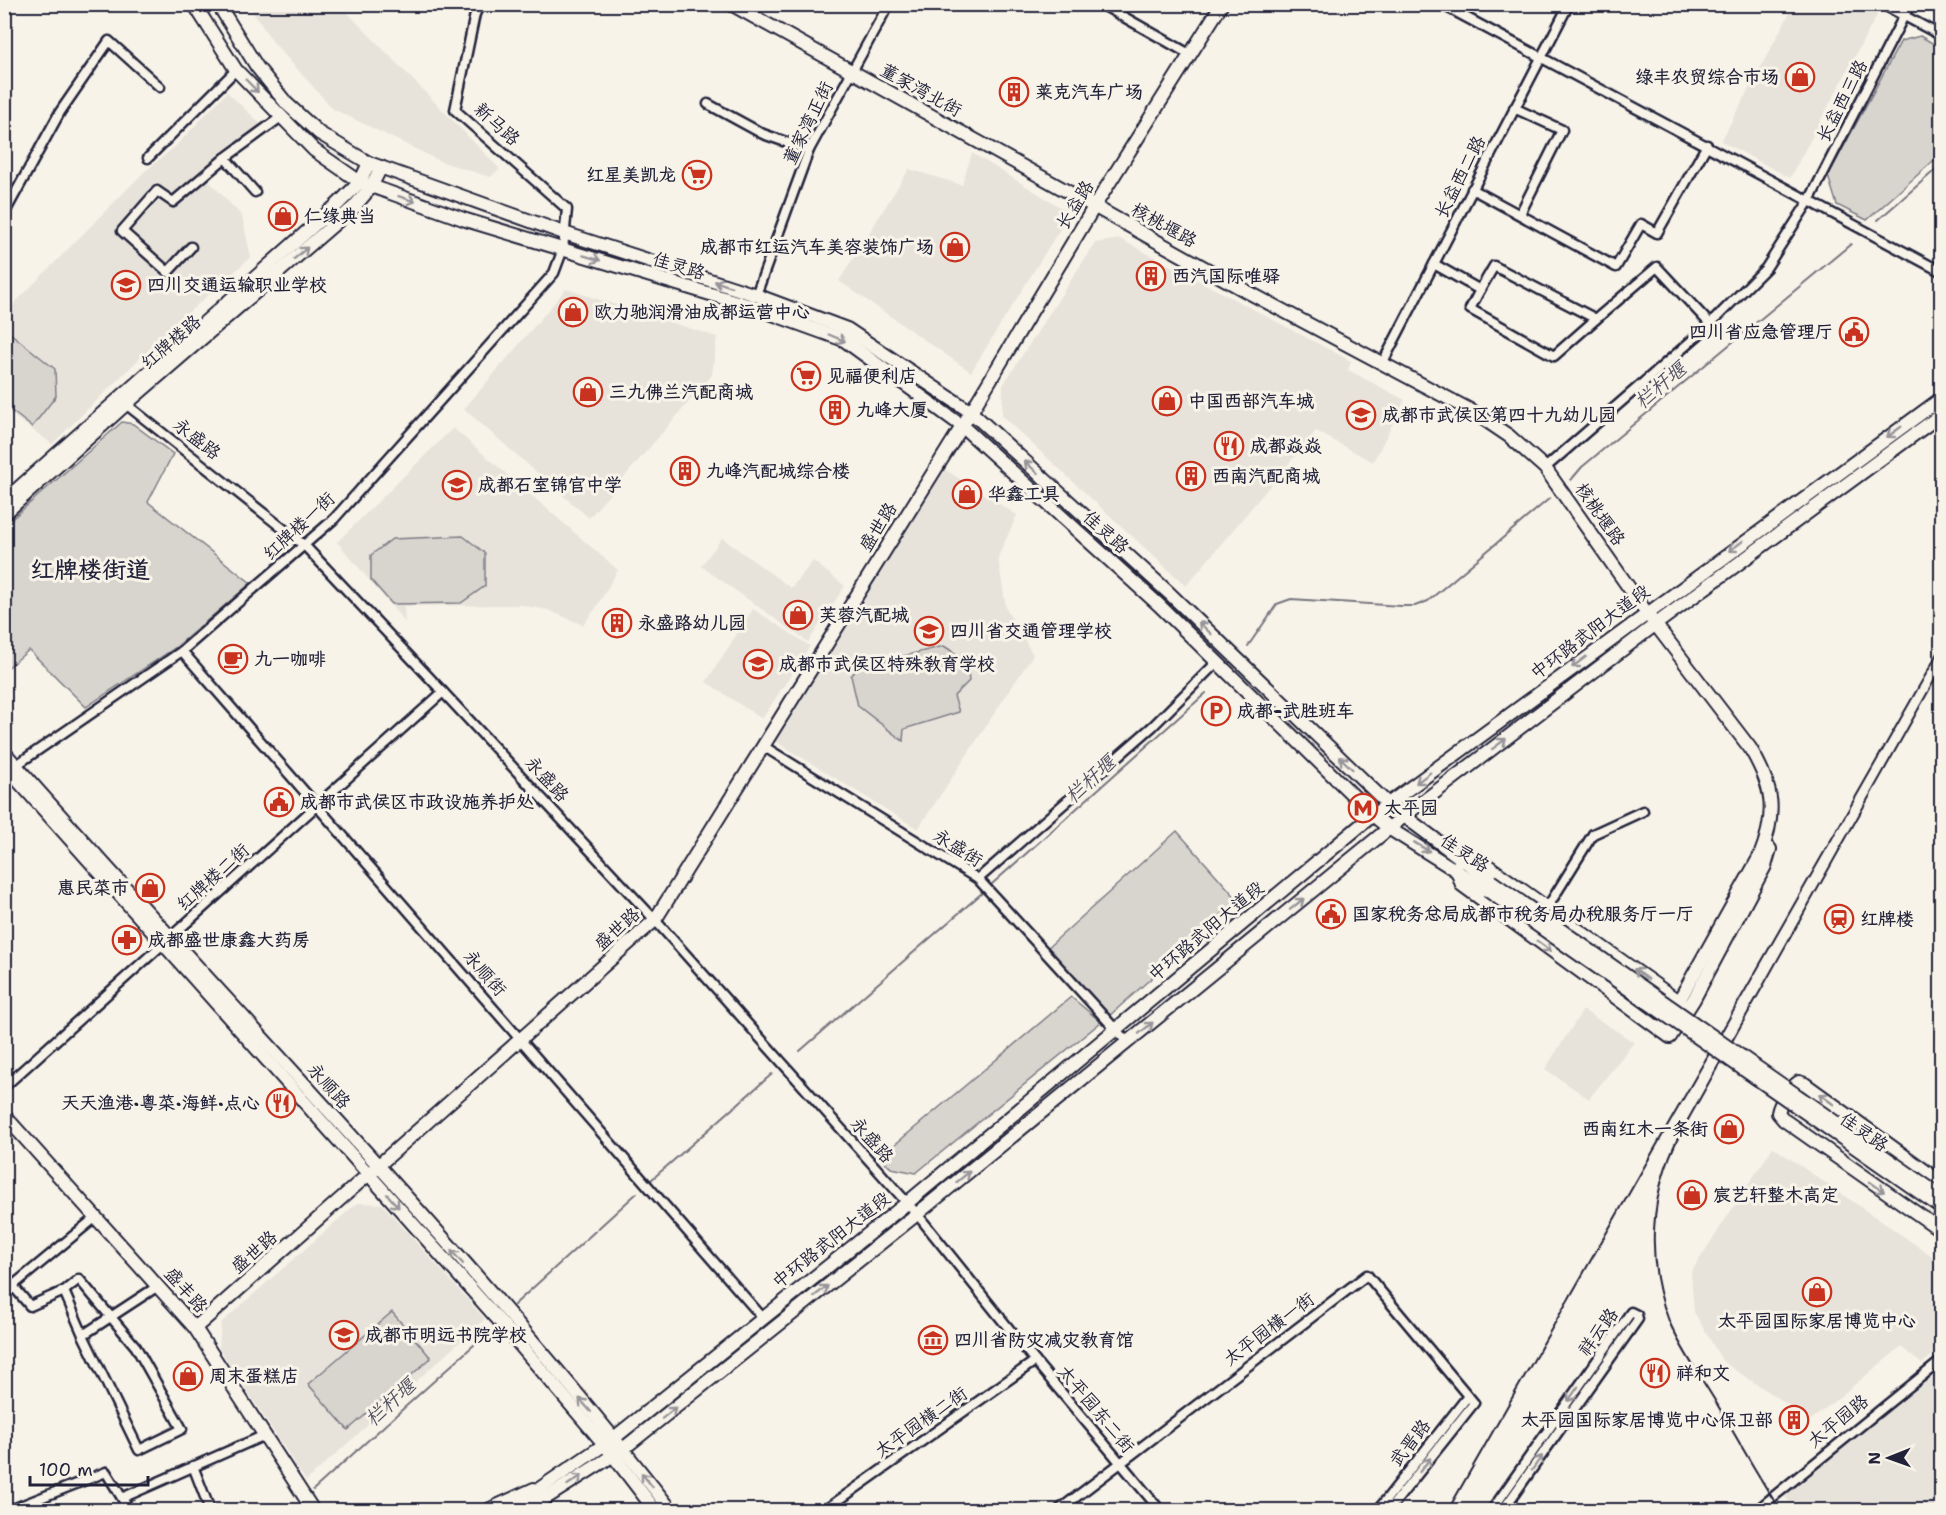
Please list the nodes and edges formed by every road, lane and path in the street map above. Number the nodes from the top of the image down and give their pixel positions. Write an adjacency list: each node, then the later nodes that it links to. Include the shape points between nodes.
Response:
1 (194, 4): 16 (main road, 佳灵路)
2 (218, 4): 26 (main road, 佳灵路, via 257,67 287,104 319,133)
3 (480, 4): 34 (street, 新马路, via 456,110 567,209)
4 (731, 4): 17 (main road, 董家湾北街)
5 (889, 4): 17 (street, 董家湾正街)
6 (1101, 4): 14 (street)
7 (1222, 4): 14 (main road, 长益路)
8 (1441, 4): 15 (street)
9 (1569, 4): 15 (street, 长益西二路)
10 (1881, 4): 12 (street)
11 (1910, 4): 12 (street, 长益西三路)
12 (1904, 16): 13 (street); 30 (street, 长益西三路)
13 (1941, 36)
14 (1191, 55): 31 (main road, 长益路)
15 (1539, 58): 20 (street, 长益西二路); 22 (street)
16 (236, 70): 21 (main road, 佳灵路, one-way to 21); 24 (street)
17 (852, 72): 23 (street, 董家湾正街); 31 (main road, 董家湾北街)
18 (160, 87): 32 (street, via 109,40 60,112)
19 (708, 104): 23 (street, via 763,134)
20 (1514, 108): 28 (street, 长益西二路); 33 (street, via 1562,130)
21 (281, 117): 25 (street); 27 (main road, 佳灵路, via 314,150)
22 (1707, 145): 30 (street); 33 (street, via 1657,233 1641,224 1616,267)
23 (809, 150): 40 (street, 董家湾正街)
24 (148, 158)
25 (225, 158): 29 (street); 35 (street, via 173,202 157,191 122,231 168,272)
26 (375, 165): 27 (main road, 红牌楼路); 34 (main road, 佳灵路)
27 (366, 184): 36 (main road, 佳灵路, one-way to 36); 45 (main road, 红牌楼路)
28 (1472, 189): 33 (street); 37 (street, 长益西二路)
29 (255, 192)
30 (1809, 201): 38 (street); 42 (street, 长益西三路, via 1766,268)
31 (1094, 207): 43 (main road, 核桃堰路); 46 (main road, 长益路)
32 (4, 214)
33 (1520, 214)
34 (564, 233): 36 (street, 新马路); 40 (main road, 佳灵路, one-way to 34)
35 (191, 247)
36 (563, 249): 48 (main road, 佳灵路, one-way to 48, via 750,306 844,340); 52 (street, 红牌楼一街, via 554,273 334,519)
37 (1434, 264): 39 (street); 43 (street, 长益西二路)
38 (1941, 272)
39 (1480, 290): 41 (street, via 1494,266); 41 (street, via 1470,309 1554,356)
40 (756, 295): 46 (main road, 佳灵路, via 847,329)
41 (1596, 319): 42 (street, via 1657,267)
42 (1710, 324): 49 (street, 长益西三路)
43 (1382, 364): 49 (main road, 核桃堰路, via 1472,411 1509,436)
44 (1941, 398): 53 (main road, 中环路武阳大道段, one-way to 53)
45 (123, 402): 50 (main road, 红牌楼路); 51 (main road, 红牌楼路); 52 (street, 永盛路)
46 (971, 412): 48 (main road, 长益路); 61 (main road, 佳灵路, one-way to 46, via 1169,593)
47 (1941, 414): 54 (main road, 中环路武阳大道段)
48 (962, 426): 56 (main road, 佳灵路); 58 (main road, 盛世路)
49 (1545, 468): 53 (main road, 核桃堰路)
50 (4, 501)
51 (4, 514)
52 (305, 546): 55 (street, 红牌楼一街); 57 (street, 永盛路)
53 (1646, 612): 54 (main road, 核桃堰路); 61 (main road, 中环路武阳大道段, one-way to 61)
54 (1656, 624): 65 (main road, 中环路武阳大道段, one-way to 54); 73 (main road, 核桃堰路, via 1763,769 1770,801 1771,830)
55 (182, 651): 60 (street, 红牌楼一街); 62 (street, 永顺街)
56 (1217, 662): 64 (main road, 佳灵路); 68 (street, via 1153,726)
57 (443, 692): 62 (street, 红牌楼二街); 71 (street, 永盛路)
58 (763, 746): 68 (street, 永盛街); 71 (main road, 盛世路)
59 (4, 752): 60 (main road, 永顺路)
60 (9, 769): 72 (main road, 永顺路)
61 (1388, 804): 64 (main road, 中环路武阳大道段); 65 (main road, 佳灵路)
62 (317, 806): 72 (street, 红牌楼二街); 75 (street, 永顺街)
63 (1644, 811): 70 (street, via 1593,834)
64 (1373, 815): 66 (main road, 佳灵路); 74 (main road, 中环路武阳大道段)
65 (1404, 816): 66 (main road, 中环路武阳大道段); 67 (main road, 佳灵路)
66 (1390, 829): 67 (main road, 佳灵路, one-way to 67); 76 (main road, 中环路武阳大道段, one-way to 66)
67 (1458, 863): 69 (main road, 佳灵路); 70 (main road, via 1478,858); 73 (main road, 核桃堰路, one-way to 73, via 1462,885 1670,1037)
68 (978, 879): 74 (street, 永盛街)
69 (1489, 885): 81 (main road, 佳灵路, bridge); 83 (main road, 佳灵路, bridge)
70 (1547, 908): 73 (main road, one-way to 70)
71 (655, 920): 75 (main road, 盛世路); 82 (street, 永盛路)
72 (168, 940): 77 (street, 红牌楼二街); 79 (main road, 永顺路)
73 (1684, 1005)
74 (1115, 1030): 76 (street, 永盛街); 82 (main road, 中环路武阳大道段)
75 (521, 1040): 79 (main road, 盛世路); 92 (street, 永顺街)
76 (1128, 1043): 84 (main road, 中环路武阳大道段, one-way to 76)
77 (4, 1087)
78 (4, 1115): 85 (main road, 盛丰路)
79 (374, 1170): 93 (main road, 盛世路); 99 (main road, 永顺路)
80 (1941, 1183): 86 (main road, one-way to 86, via 1805,1084 1794,1085 1779,1107 1778,1113 1784,1120)
81 (1941, 1197)
82 (907, 1203): 84 (street, 永盛路); 92 (main road, 中环路武阳大道段)
83 (1941, 1208)
84 (917, 1214): 96 (street, 太平园东二街); 100 (main road, 中环路武阳大道段, one-way to 84)
85 (96, 1217): 87 (street); 88 (main road, 盛丰路)
86 (1941, 1231)
87 (13, 1286): 89 (street, via 30,1306); 90 (street)
88 (158, 1286): 91 (street); 93 (main road, 盛丰路)
89 (64, 1291): 91 (street, via 80,1279); 94 (street)
90 (4, 1293)
91 (110, 1317): 94 (street); 94 (street, via 136,1347 182,1429 140,1450)
92 (762, 1317): 99 (main road, 中环路武阳大道段)
93 (195, 1328): 98 (main road, 盛丰路)
94 (82, 1335)
95 (1941, 1360): 122 (street, 太平园路)
96 (1035, 1361): 101 (street, 太平园东二街); 115 (street, 太平园横二街)
97 (1471, 1400): 101 (street, 太平园横一街, via 1367,1275); 118 (street, 武晋路); 119 (street, 武晋路, one-way to 97)
98 (265, 1435): 102 (street); 108 (main road, 盛丰路)
99 (609, 1441): 100 (main road, 永顺路); 103 (main road, 中环路武阳大道段)
100 (618, 1452): 103 (main road, 中环路武阳大道段, one-way to 100); 113 (main road); 114 (main road, one-way to 100)
101 (1120, 1464): 116 (street, 太平园横一街); 117 (street, 太平园东二街)
102 (193, 1466): 104 (street); 107 (street)
103 (550, 1489): 109 (main road); 110 (main road, 中环路武阳大道段); 111 (main road, 中环路武阳大道段); 112 (main road)
104 (122, 1498): 105 (street, via 106,1472); 106 (street)
105 (10, 1510)
106 (129, 1510)
107 (210, 1510)
108 (313, 1510)
109 (488, 1510)
110 (508, 1510)
111 (527, 1510)
112 (536, 1510)
113 (655, 1510)
114 (671, 1510)
115 (825, 1510)
116 (1059, 1510)
117 (1160, 1510)
118 (1378, 1510)
119 (1389, 1510)
120 (1492, 1510): 121 (street, 祥云路, one-way to 120, via 1638,1319 1637,1315 1631,1312)
121 (1503, 1510)
122 (1757, 1510)

